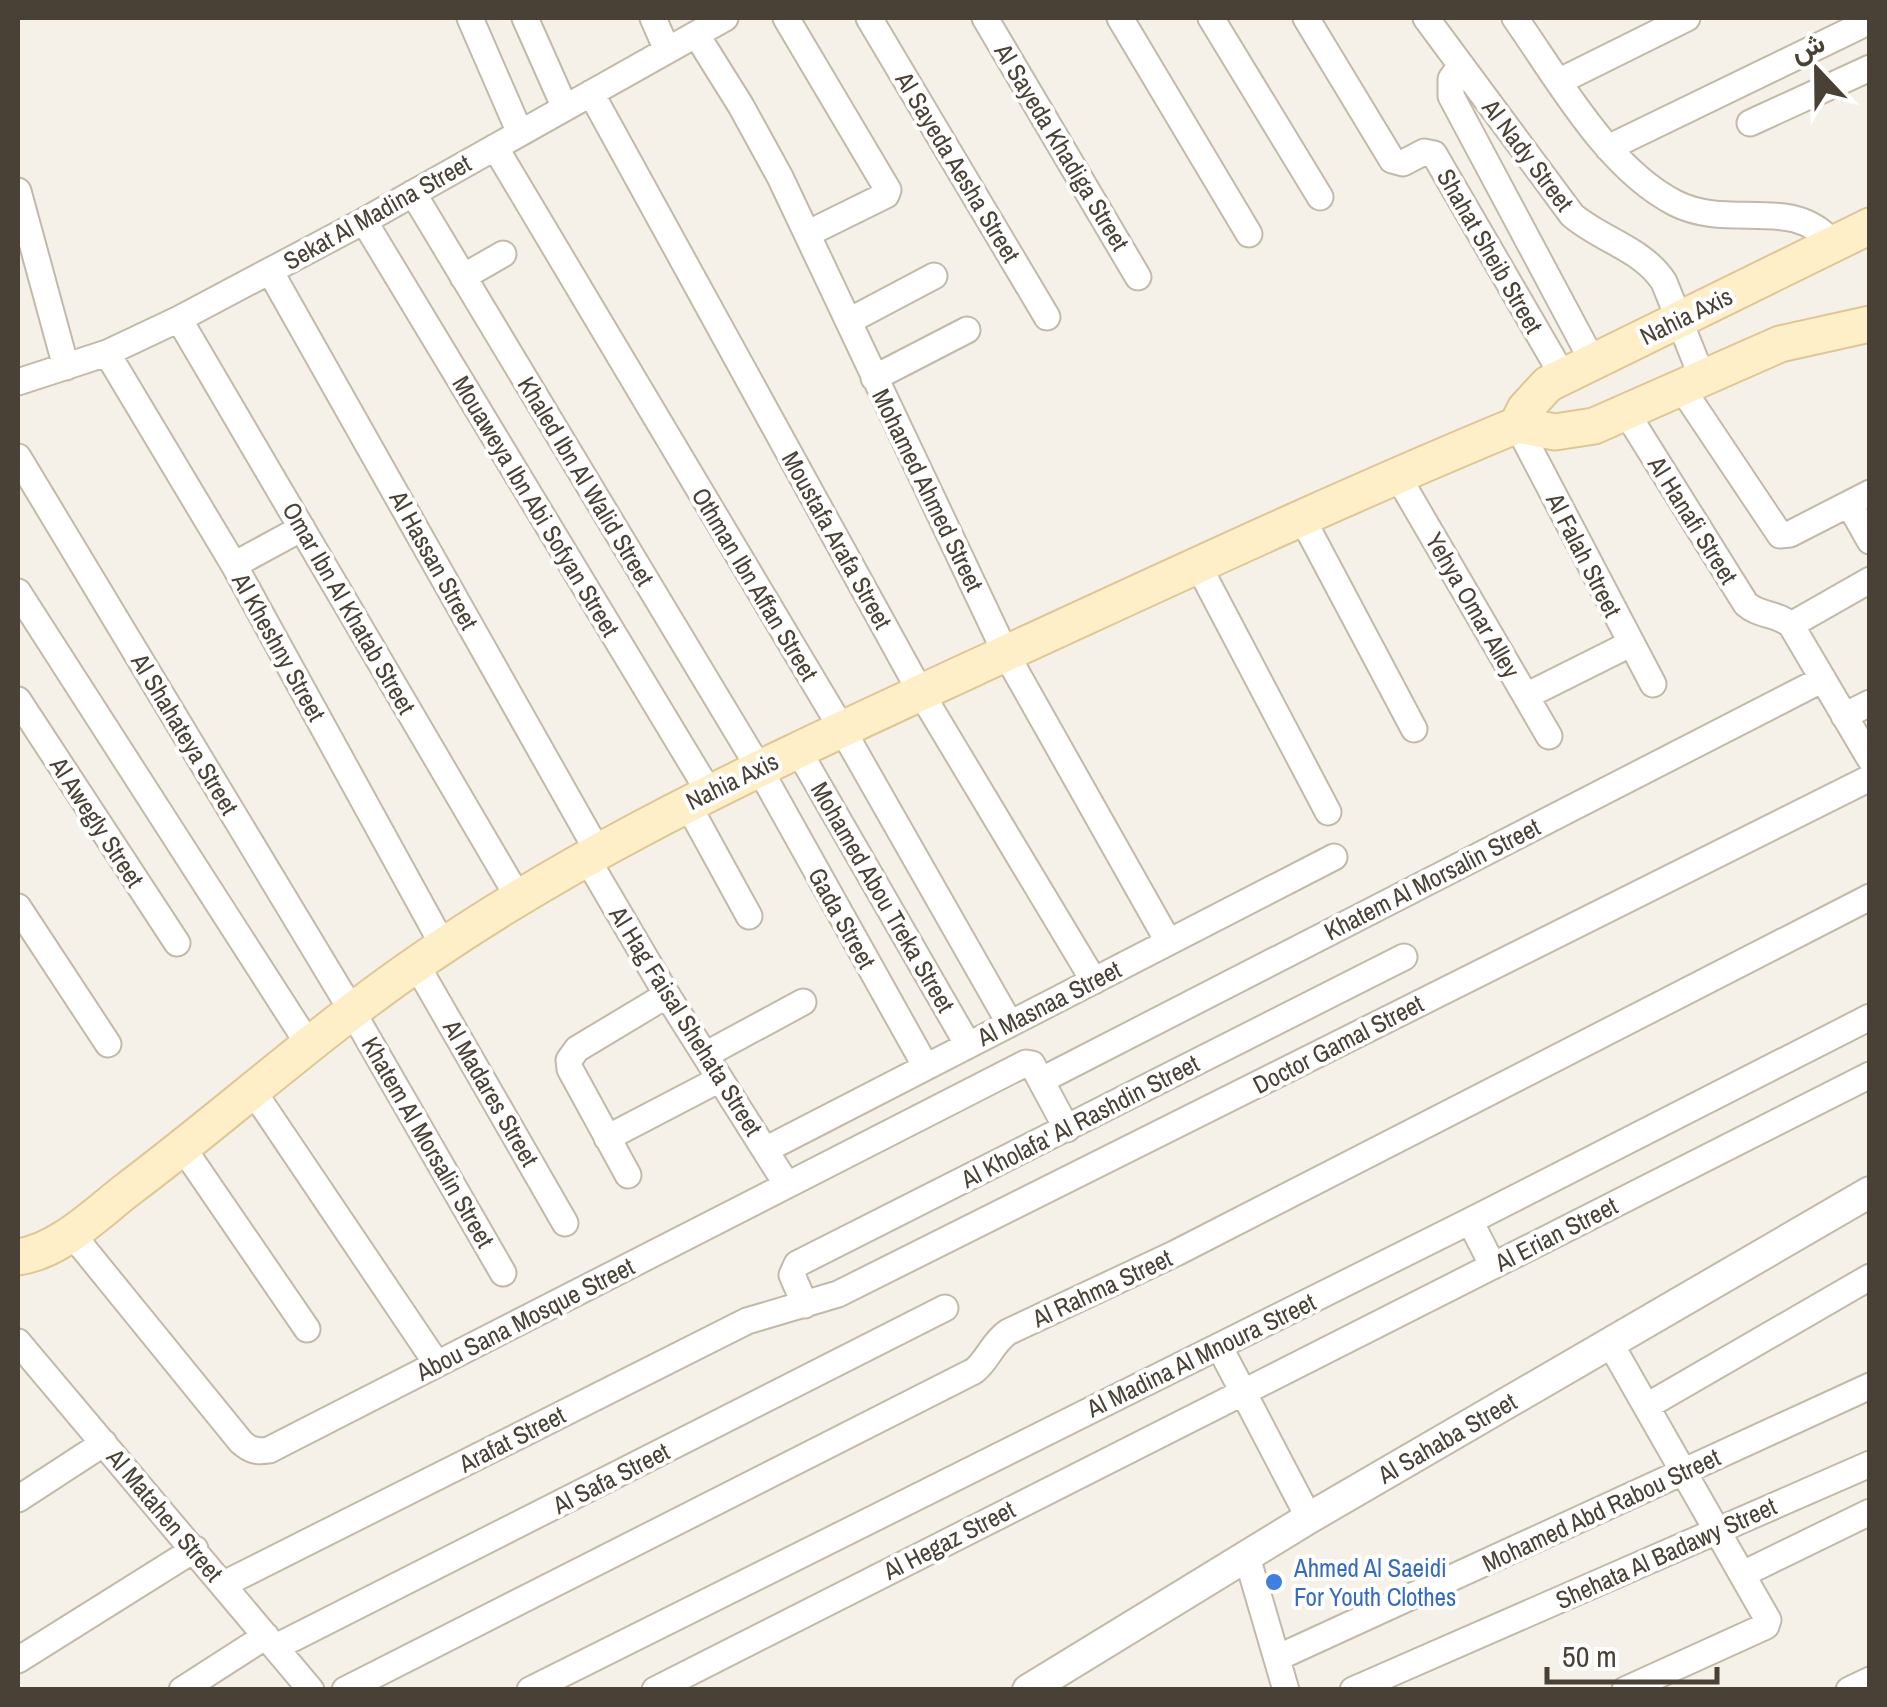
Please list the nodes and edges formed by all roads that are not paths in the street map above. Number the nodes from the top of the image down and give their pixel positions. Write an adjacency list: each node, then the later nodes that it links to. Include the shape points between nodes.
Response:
1 (470, 18): 23 (street)
2 (526, 18): 21 (street)
3 (653, 18): 16 (street)
4 (725, 18): 15 (street, Sekat Al Madina Street)
5 (786, 18): 31 (street, via 888,190)
6 (869, 18): 39 (street, Al Sayeda Aesha Street)
7 (985, 18): 38 (street, Al Sayeda Khadiga Street)
8 (1120, 18): 32 (street)
9 (1210, 18): 28 (street)
10 (1306, 18): 47 (street, Shahat Sheib Street, via 1392,160 1434,154)
11 (1426, 18): 17 (street, Al Nady Street)
12 (1515, 18): 19 (street)
13 (1688, 18): 19 (street)
14 (1870, 20): 25 (street)
15 (696, 34): 16 (street, Sekat Al Madina Street); 31 (street, Mohamed Ahmed Street)
16 (667, 50): 20 (street, Sekat Al Madina Street)
17 (1461, 65): 41 (street, Al Nady Street, via 1572,214 1656,270); 47 (street, via 1450,96)
18 (1870, 68): 22 (street)
19 (1560, 81): 25 (street)
20 (591, 93): 21 (street, Sekat Al Madina Street); 68 (street, Moustafa Arafa Street)
21 (565, 108): 23 (street, Sekat Al Madina Street)
22 (1750, 124)
23 (520, 133): 24 (street, Sekat Al Madina Street)
24 (495, 147): 27 (street, Sekat Al Madina Street); 74 (street, Othman Ibn Affan Street)
25 (1608, 148): 33 (street, via 1677,204 1714,216 1788,216 1821,228)
26 (18, 191): 46 (street)
27 (413, 193): 29 (street, Sekat Al Madina Street); 37 (street, Khaled Ibn Al Walid Street)
28 (1320, 197)
29 (364, 221): 35 (street, Sekat Al Madina Street); 79 (street, Mouaweya Ibn Abi Sofyan Street)
30 (1870, 226): 33 (main road, Nahia Axis)
31 (807, 234): 42 (street, Mohamed Ahmed Street)
32 (1250, 234)
33 (1833, 244): 41 (main road, Nahia Axis)
34 (503, 254): 37 (street)
35 (270, 271): 40 (street, Sekat Al Madina Street); 81 (street, Al Hassan Street)
36 (934, 276): 42 (street)
37 (463, 277): 78 (street, Khaled Ibn Al Walid Street)
38 (1138, 277)
39 (1047, 317)
40 (179, 319): 45 (street, Sekat Al Madina Street); 57 (street, Omar Ibn Al Khatab Street)
41 (1680, 319): 47 (main road, Nahia Axis); 50 (street, Al Nady Street)
42 (849, 321): 48 (street, Mohamed Ahmed Street)
43 (1870, 324): 50 (main road, via 1780,344)
44 (967, 330): 48 (street)
45 (107, 353): 46 (street, Sekat Al Madina Street); 59 (street, Al Kheshny Street)
46 (66, 367): 49 (street, Sekat Al Madina Street)
47 (1578, 369): 52 (main road, Nahia Axis, via 1535,396)
48 (874, 378): 65 (street, Mohamed Ahmed Street)
49 (18, 382)
50 (1691, 382): 51 (main road); 55 (street, Al Nady Street, via 1780,535)
51 (1626, 412): 52 (main road, via 1575,431); 63 (street, Al Hanafi Street, via 1746,604)
52 (1517, 424): 54 (main road, Nahia Axis); 64 (street, Al Falah Street)
53 (18, 457): 94 (street, Al Shahateya Street)
54 (1397, 474): 56 (main road, Nahia Axis); 69 (street, Yehya Omar Alley)
55 (1859, 499): 58 (street)
56 (1302, 518): 60 (main road, Nahia Axis); 73 (street)
57 (302, 528): 59 (street); 83 (street, Omar Ibn Al Khatab Street)
58 (1870, 542)
59 (234, 565): 89 (street, Al Kheshny Street)
60 (1198, 565): 65 (main road, Nahia Axis); 80 (street)
61 (1870, 580): 63 (street)
62 (18, 592): 98 (street)
63 (1791, 624): 66 (street)
64 (1630, 644): 67 (street, Al Falah Street); 69 (street)
65 (1006, 654): 68 (main road, Nahia Axis); 87 (street, Mohamed Ahmed Street)
66 (1823, 679): 72 (street); 104 (street, Khatem Al Morsalin Street)
67 (1653, 684)
68 (921, 693): 74 (main road, Nahia Axis); 91 (street, Moustafa Arafa Street)
69 (1526, 696): 75 (street, Yehya Omar Alley)
70 (1870, 703): 72 (street)
71 (20, 707): 88 (street, Al Awegly Street)
72 (1844, 716): 77 (street)
73 (1414, 728)
74 (842, 729): 76 (main road, Nahia Axis); 96 (street, Othman Ibn Affan Street)
75 (1549, 736)
76 (798, 750): 78 (main road, Nahia Axis); 99 (street, Mohamed Abou Treka Street)
77 (1869, 761): 120 (street, Doctor Gamal Street, via 838,1294)
78 (759, 768): 79 (main road, Nahia Axis); 101 (street, Gada Street)
79 (698, 798): 81 (main road, Nahia Axis); 86 (street, Mouaweya Ibn Abi Sofyan Street)
80 (1328, 812)
81 (591, 854): 83 (main road, Nahia Axis); 92 (street, Al Hag Faisal Shehata Street)
82 (1334, 857): 87 (street, Al Masnaa Street)
83 (518, 897): 89 (main road, Nahia Axis)
84 (1870, 898): 147 (street, Al Rahma Street, via 1008,1332 974,1371)
85 (18, 907): 97 (street)
86 (749, 916)
87 (1168, 941): 91 (street, Al Masnaa Street)
88 (176, 943)
89 (430, 955): 94 (main road, Nahia Axis); 114 (street, Al Madares Street)
90 (1404, 958): 106 (street, Al Kholafa' Al Rashdin Street)
91 (1094, 981): 96 (street, Al Masnaa Street)
92 (667, 994): 100 (street, Al Hag Faisal Shehata Street); 107 (street, via 571,1056 570,1069)
93 (803, 1002): 100 (street)
94 (352, 1011): 98 (main road, Nahia Axis); 118 (street, Khatem Al Morsalin Street)
95 (1870, 1017): 113 (street, Al Madina Al Mnoura Street)
96 (1010, 1024): 99 (street, Al Masnaa Street)
97 (108, 1044)
98 (309, 1046): 105 (main road, Nahia Axis)
99 (968, 1046): 101 (street, Al Masnaa Street)
100 (705, 1055): 103 (street, Al Hag Faisal Shehata Street)
101 (926, 1067): 109 (street, Al Masnaa Street)
102 (1870, 1076): 117 (street, Al Erian Street)
103 (720, 1079): 107 (street); 109 (street, Al Hag Faisal Shehata Street)
104 (1042, 1080): 106 (street); 111 (street, Abou Sana Mosque Street, via 1026,1062)
105 (253, 1091): 108 (main road, Nahia Axis); 126 (street)
106 (1066, 1129): 120 (street, Al Kholafa' Al Rashdin Street, via 797,1264 792,1274)
107 (608, 1138): 110 (street)
108 (183, 1148): 115 (main road, Nahia Axis); 122 (street)
109 (765, 1150): 111 (street, Al Hag Faisal Shehata Street)
110 (628, 1175)
111 (787, 1185): 126 (street, Abou Sana Mosque Street)
112 (1870, 1192): 123 (street, Al Sahaba Street)
113 (1470, 1221): 117 (street); 125 (street, Al Madina Al Mnoura Street)
114 (565, 1223)
115 (71, 1233): 116 (main road, Nahia Axis); 126 (street, Abou Sana Mosque Street, via 250,1450 269,1450)
116 (18, 1257)
117 (1493, 1266): 128 (street, Al Erian Street)
118 (504, 1273)
119 (1870, 1277): 129 (street)
120 (805, 1305): 140 (street, Arafat Street, via 746,1321)
121 (945, 1308): 141 (street, Al Safa Street)
122 (307, 1329)
123 (1610, 1343): 129 (street); 135 (street, Al Sahaba Street)
124 (18, 1344): 130 (street, Al Matahen Street)
125 (1219, 1346): 128 (street); 148 (street, Al Madina Al Mnoura Street)
126 (437, 1364)
127 (1870, 1386): 132 (street, Mohamed Abd Rabou Street)
128 (1243, 1392): 135 (street); 149 (street, Al Hegaz Street)
129 (1647, 1406): 132 (street)
130 (104, 1443): 133 (street); 137 (street, Al Matahen Street)
131 (1870, 1464): 136 (street, Shehata Al Badawy Street)
132 (1685, 1472): 136 (street); 142 (street, Mohamed Abd Rabou Street)
133 (18, 1498)
134 (1870, 1512): 139 (street)
135 (1309, 1518): 138 (street, Al Sahaba Street)
136 (1718, 1531): 139 (street); 152 (street, Shehata Al Badawy Street)
137 (195, 1549): 140 (street, Al Matahen Street); 143 (street)
138 (1247, 1556): 142 (street); 150 (street, Al Sahaba Street)
139 (1743, 1574): 153 (street, via 1766,1626)
140 (224, 1584): 141 (street, Al Matahen Street)
141 (271, 1642): 145 (street, Al Safa Street); 146 (street, Al Matahen Street)
142 (1277, 1658): 151 (street)
143 (18, 1660)
144 (1870, 1680): 154 (street)
145 (182, 1690)
146 (311, 1690)
147 (345, 1690)
148 (530, 1690)
149 (655, 1690)
150 (1028, 1690)
151 (1286, 1690)
152 (1353, 1690)
153 (1626, 1690)
154 (1850, 1690)

